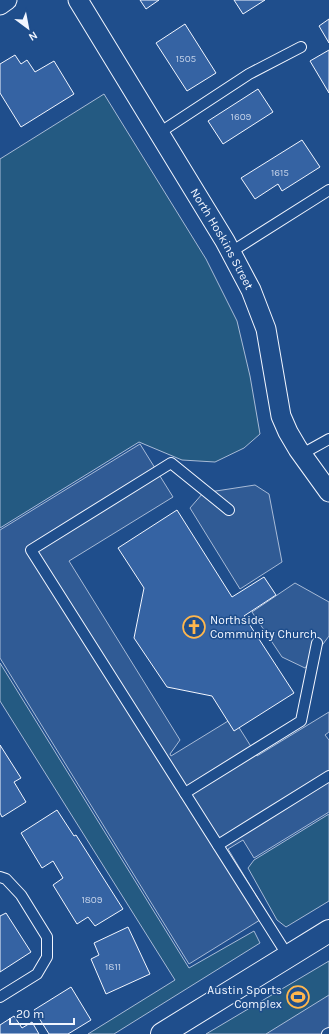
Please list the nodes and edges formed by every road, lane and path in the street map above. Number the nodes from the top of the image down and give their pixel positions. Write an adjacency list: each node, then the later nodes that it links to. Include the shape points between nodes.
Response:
1 (8, 0): 3 (street)
2 (78, 0): 5 (street, North Hoskins Street)
3 (0, 5)
4 (301, 47): 5 (lane, via 249,74)
5 (159, 133): 7 (street, North Hoskins Street)
6 (329, 190): 7 (lane)
7 (231, 252): 9 (street, North Hoskins Street, via 251,290 266,329 281,416)
8 (329, 439): 9 (lane)
9 (302, 454): 10 (street, North Hoskins Street)
10 (329, 492)
11 (229, 510): 14 (lane, via 171,463 31,550)
12 (317, 643): 14 (lane, via 301,721)
13 (329, 776): 15 (lane)
14 (185, 793): 15 (lane)
15 (218, 845): 18 (lane)
16 (0, 877): 19 (lane, via 6,879 21,895 46,937 47,957 37,974)
17 (329, 931): 18 (street)
18 (288, 956): 20 (street)
19 (0, 997)
20 (162, 1034)

